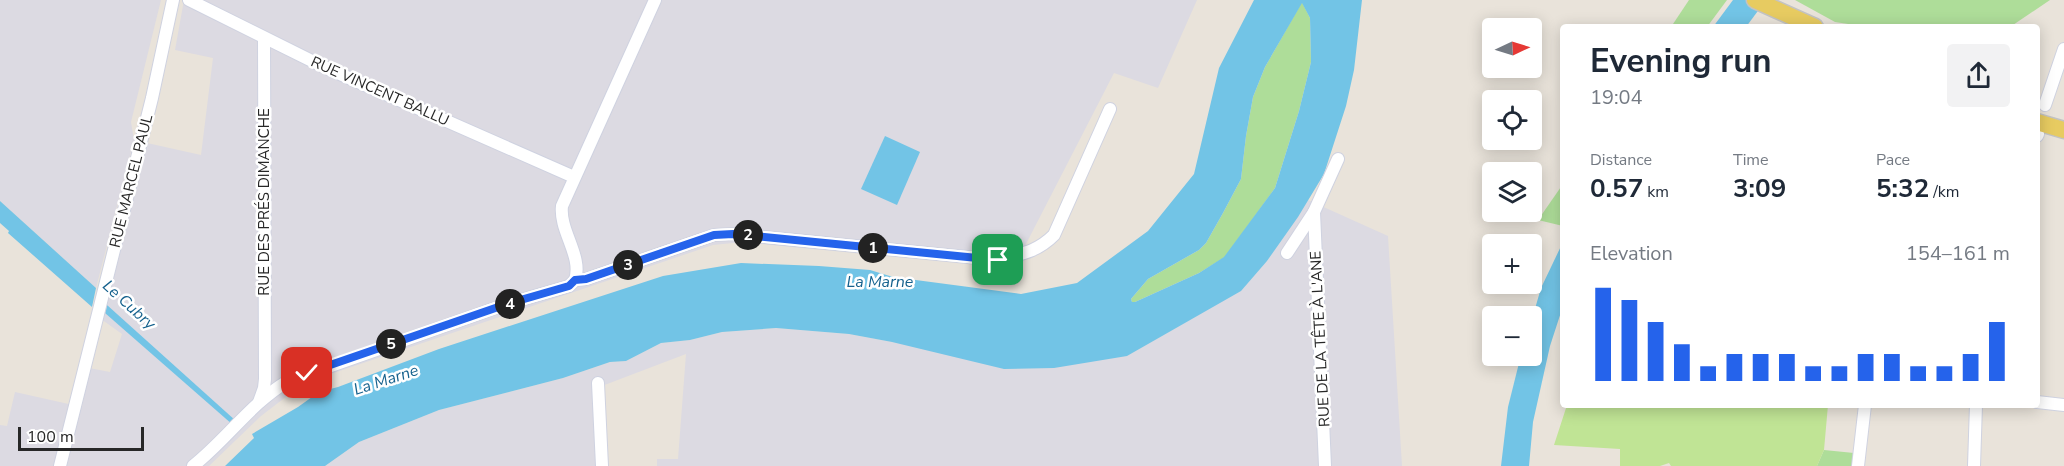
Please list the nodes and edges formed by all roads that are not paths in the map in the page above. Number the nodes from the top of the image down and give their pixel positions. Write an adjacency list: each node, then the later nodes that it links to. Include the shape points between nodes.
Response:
1 (173, 0): 26 (street, RUE MARCEL PAUL)
2 (189, 0): 6 (street, RUE VINCENT BALLU)
3 (655, 0): 14 (street)
4 (1762, 3): 5 (main road)
5 (1808, 24)
6 (264, 38): 14 (street, RUE VINCENT BALLU); 18 (street, RUE DES PRÉS DIMANCHE)
7 (2064, 49): 9 (street)
8 (1110, 108): 17 (street, via 1054,235 1042,247 998,260 714,235)
9 (2041, 110): 10 (main road)
10 (2064, 122)
11 (2040, 123): 12 (main road)
12 (2064, 130)
13 (1338, 159): 15 (street)
14 (574, 177): 17 (street, via 561,213 577,268)
15 (1314, 212): 16 (street); 29 (street, RUE DE LA TÊTE À L'ANE)
16 (1287, 253)
17 (575, 280): 19 (street, via 569,286)
18 (265, 365): 19 (street); 22 (street, RUE DES PRÉS DIMANCHE, via 264,388)
19 (288, 381): 22 (street)
20 (598, 383): 28 (street)
21 (2040, 402): 23 (street)
22 (258, 403): 27 (street)
23 (2064, 405)
24 (1865, 408): 30 (street)
25 (1976, 408): 31 (street)
26 (60, 466)
27 (194, 466)
28 (602, 466)
29 (1325, 466)
30 (1858, 466)
31 (1974, 466)

